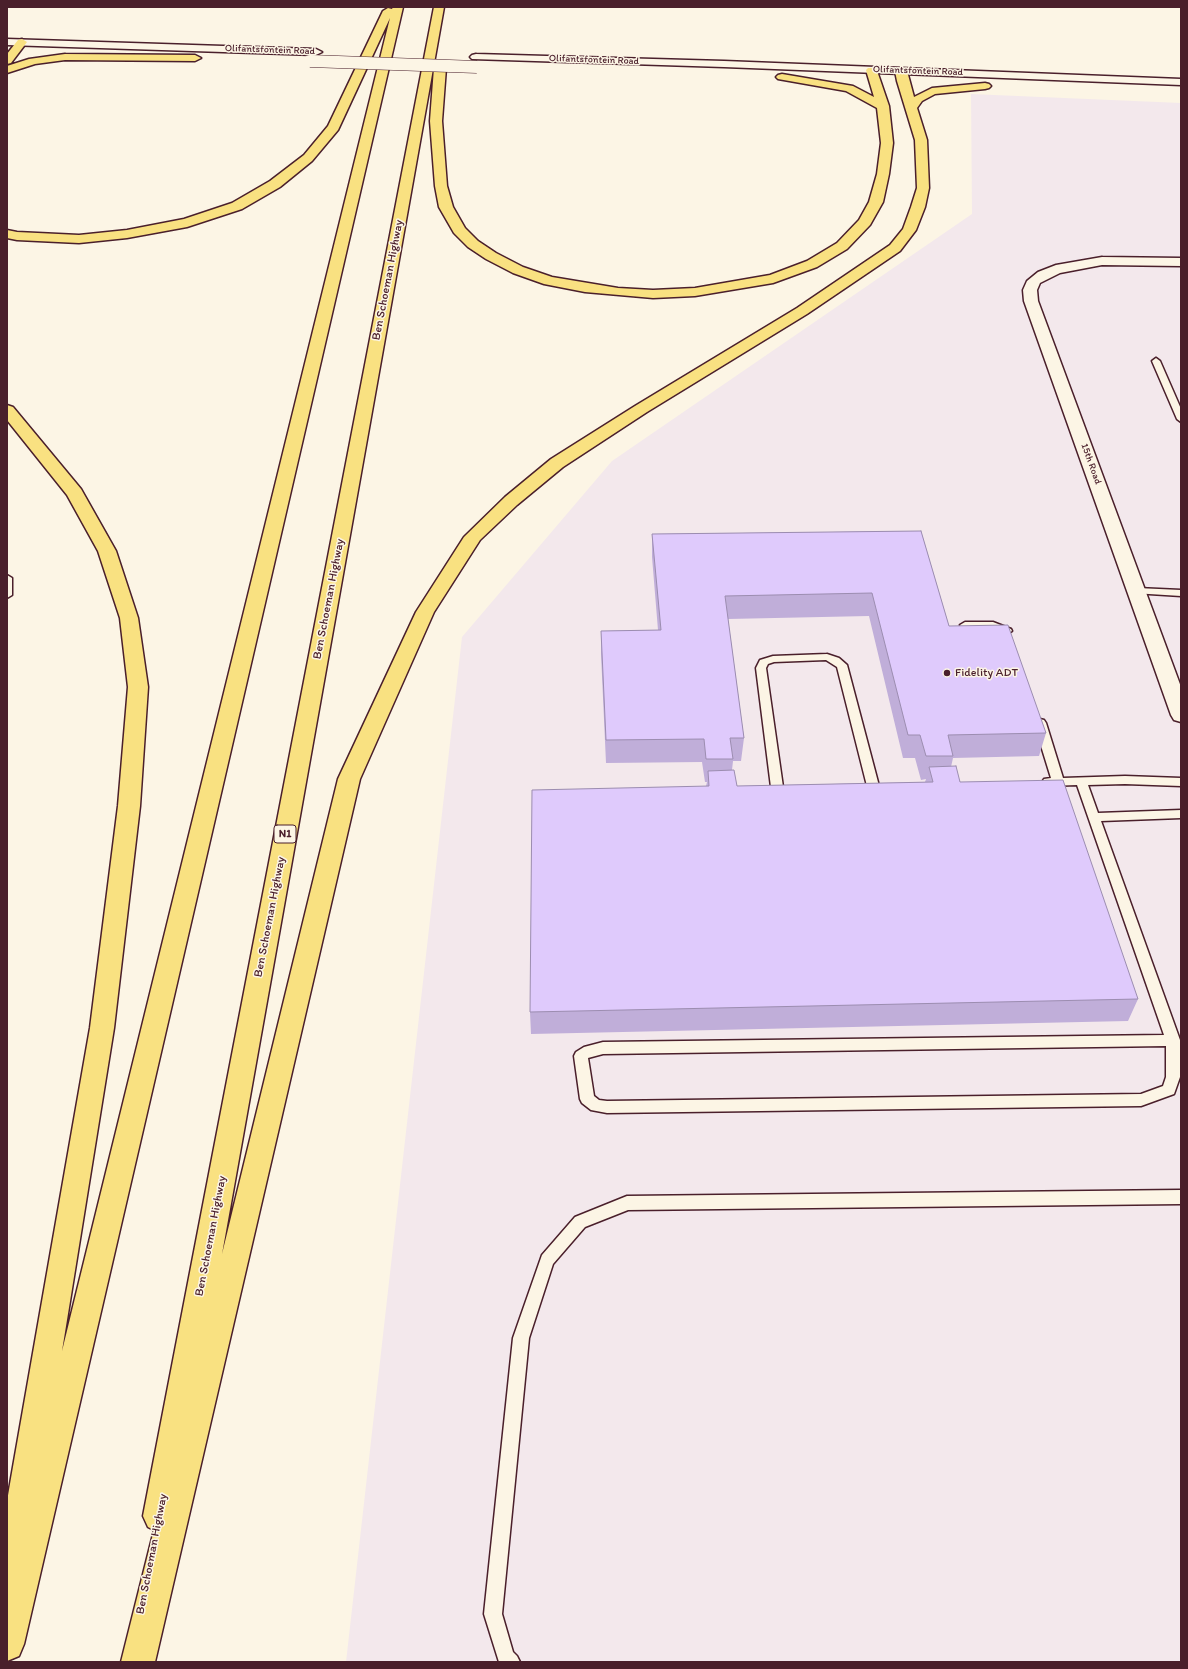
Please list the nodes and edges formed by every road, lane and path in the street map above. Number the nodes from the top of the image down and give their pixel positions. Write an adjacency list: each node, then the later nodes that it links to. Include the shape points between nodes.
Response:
1 (389, 7): 20 (highway, via 334,127 308,158 275,184 237,206 194,220 127,234 79,238)
2 (398, 7): 44 (highway)
3 (439, 7): 45 (highway, Ben Schoeman Highway / N1)
4 (444, 7): 18 (highway, via 436,121 441,186 446,207 459,230 473,244 518,270 550,281 618,292 695,292 773,279 812,264 842,246 865,222 876,202 887,143)
5 (7, 42): 6 (main road, Olifantsfontein Road)
6 (22, 42): 7 (highway); 8 (main road, Olifantsfontein Road)
7 (9, 54): 9 (main road, Olifantsfontein Road)
8 (313, 56): 9 (main road, Olifantsfontein Road); 10 (main road, Olifantsfontein Road, bridge)
9 (195, 58): 11 (highway, via 65,57 34,61)
10 (476, 62): 12 (main road, Olifantsfontein Road); 14 (main road, Olifantsfontein Road)
11 (7, 70)
12 (873, 75): 13 (main road, Olifantsfontein Road); 14 (main road, Olifantsfontein Road); 18 (highway)
13 (902, 76): 15 (main road, Olifantsfontein Road); 16 (main road, Olifantsfontein Road); 19 (highway)
14 (782, 77): 18 (highway, via 848,88)
15 (1181, 82)
16 (986, 86): 17 (main road, Olifantsfontein Road); 19 (highway, via 932,91 918,99)
17 (1181, 89)
18 (883, 106)
19 (912, 107): 46 (highway, via 921,140 923,188 909,230 895,248 802,311 641,409 557,464 511,501 473,537 425,612 349,779)
20 (7, 234)
21 (1181, 262): 26 (main road, 15th Road, via 1102,261 1056,269 1034,281 1030,290 1031,301)
22 (1156, 361): 24 (lane)
23 (7, 410): 43 (highway, via 75,492 107,551 129,618 138,687 129,806 102,1028)
24 (1181, 419)
25 (7, 578): 28 (lane)
26 (1137, 591): 27 (lane); 32 (main road, 15th Road)
27 (1181, 593)
28 (7, 595)
29 (952, 626): 30 (lane, via 993,625 1009,632)
30 (1013, 642)
31 (1037, 714): 33 (lane)
32 (1181, 716)
33 (1058, 781): 34 (lane); 35 (lane)
34 (1081, 781): 36 (lane); 40 (lane)
35 (1034, 782)
36 (1181, 782)
37 (888, 786): 38 (lane, via 869,786 842,665 828,657 773,659 764,662 761,668 781,787)
38 (762, 788)
39 (1181, 814): 40 (lane)
40 (1095, 816): 41 (lane)
41 (1173, 1040): 41 (lane, via 1173,1077 1169,1090 1141,1100 608,1107 596,1106 587,1099 581,1056 602,1048)
42 (1181, 1197): 47 (lane, via 627,1203 580,1222 547,1260 521,1338 493,1614 506,1657)
43 (7, 1592)
44 (7, 1644)
45 (132, 1662)
46 (138, 1662)
47 (511, 1662)

